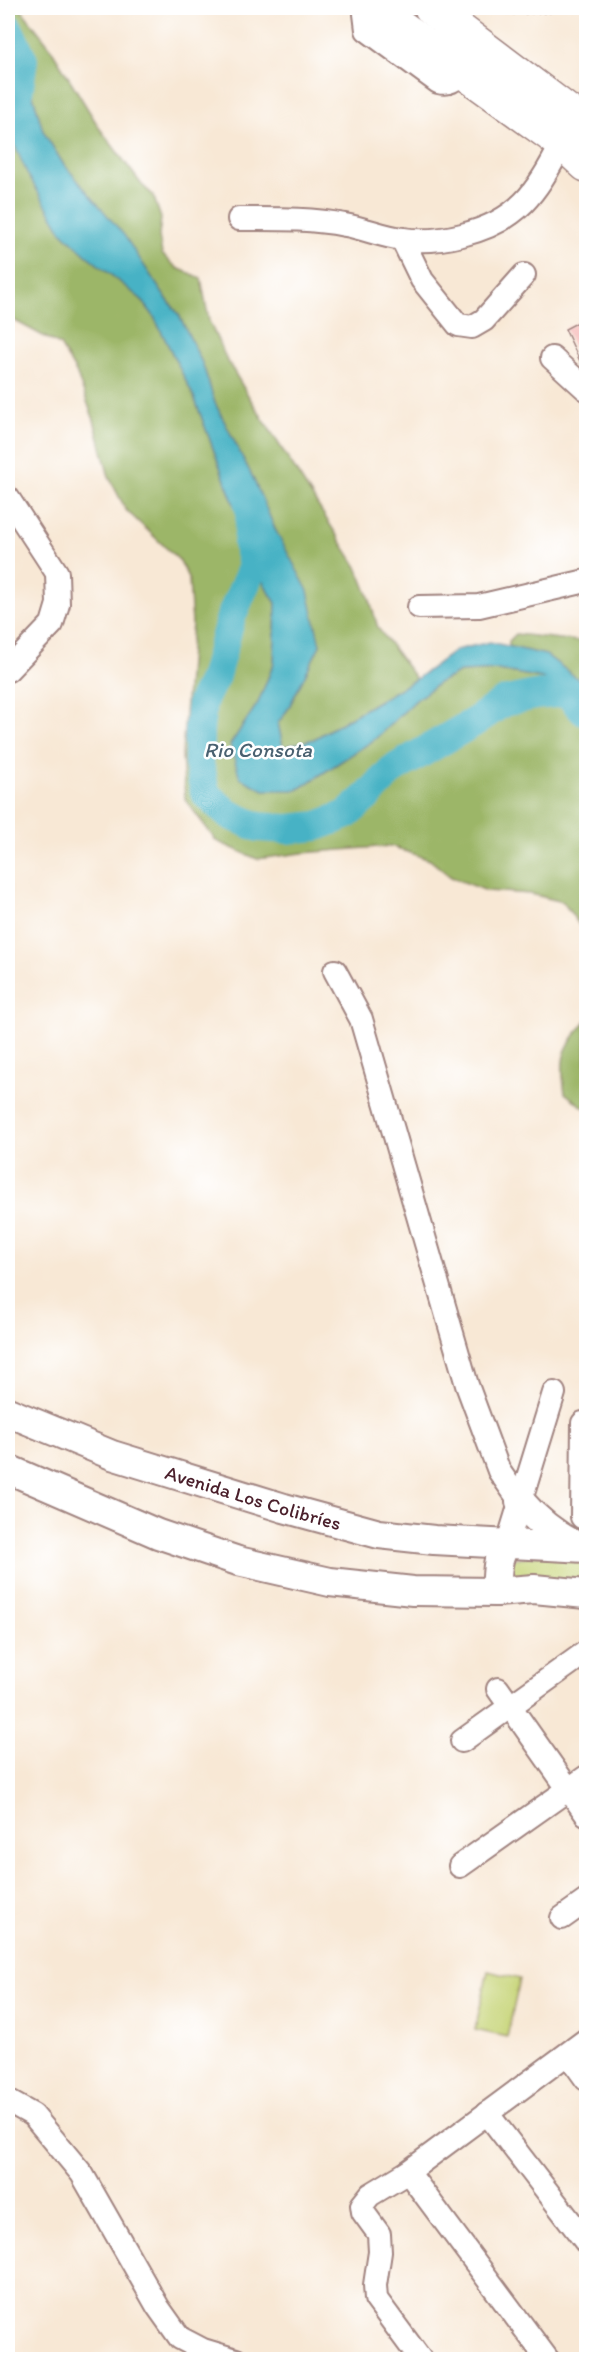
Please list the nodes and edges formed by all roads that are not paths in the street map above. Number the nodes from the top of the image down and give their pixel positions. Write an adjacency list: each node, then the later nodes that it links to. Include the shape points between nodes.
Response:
1 (369, 8): 4 (street, via 365,14 367,30 438,82 452,82)
2 (375, 8): 4 (highway)
3 (431, 8): 5 (highway)
4 (462, 72): 5 (highway)
5 (574, 134): 6 (highway); 8 (street, via 535,190 510,216 484,230 439,241)
6 (586, 165)
7 (239, 219): 8 (street, via 343,224)
8 (402, 239): 9 (street, via 422,280 458,325 472,327 484,320)
9 (524, 275)
10 (552, 358): 11 (street)
11 (586, 389)
12 (8, 498): 15 (street, via 57,573 58,604 52,624)
13 (586, 581): 14 (street, via 479,606)
14 (419, 608)
15 (8, 670)
16 (335, 971): 22 (street, via 361,1019 467,1385 499,1471)
17 (554, 1393): 19 (street)
18 (8, 1412): 24 (main road, Avenida Los Colibríes, via 112,1455 379,1534)
19 (545, 1422): 20 (street); 22 (street)
20 (585, 1423): 23 (street, via 582,1517)
21 (8, 1469): 26 (main road, via 158,1534 238,1561 330,1582 413,1591)
22 (520, 1501): 24 (street); 25 (main road, via 543,1526)
23 (586, 1517)
24 (508, 1542): 25 (main road, Avenida Los Colibríes); 26 (main road, via 498,1561)
25 (583, 1548)
26 (496, 1592): 27 (main road, via 534,1589)
27 (586, 1594)
28 (586, 1652): 29 (street)
29 (504, 1697): 30 (street); 31 (street)
30 (462, 1741)
31 (578, 1783): 32 (street); 33 (street)
32 (586, 1814)
33 (460, 1866)
34 (586, 1901): 35 (street)
35 (562, 1918)
36 (586, 2040): 37 (street)
37 (568, 2054): 38 (street); 40 (street)
38 (586, 2079)
39 (8, 2101): 43 (street, via 33,2115 82,2174 180,2338)
40 (487, 2114): 41 (street); 42 (street)
41 (408, 2172): 44 (street, via 370,2195 362,2205 379,2234 376,2299); 45 (street)
42 (586, 2242)
43 (236, 2360)
44 (421, 2360)
45 (548, 2360)

